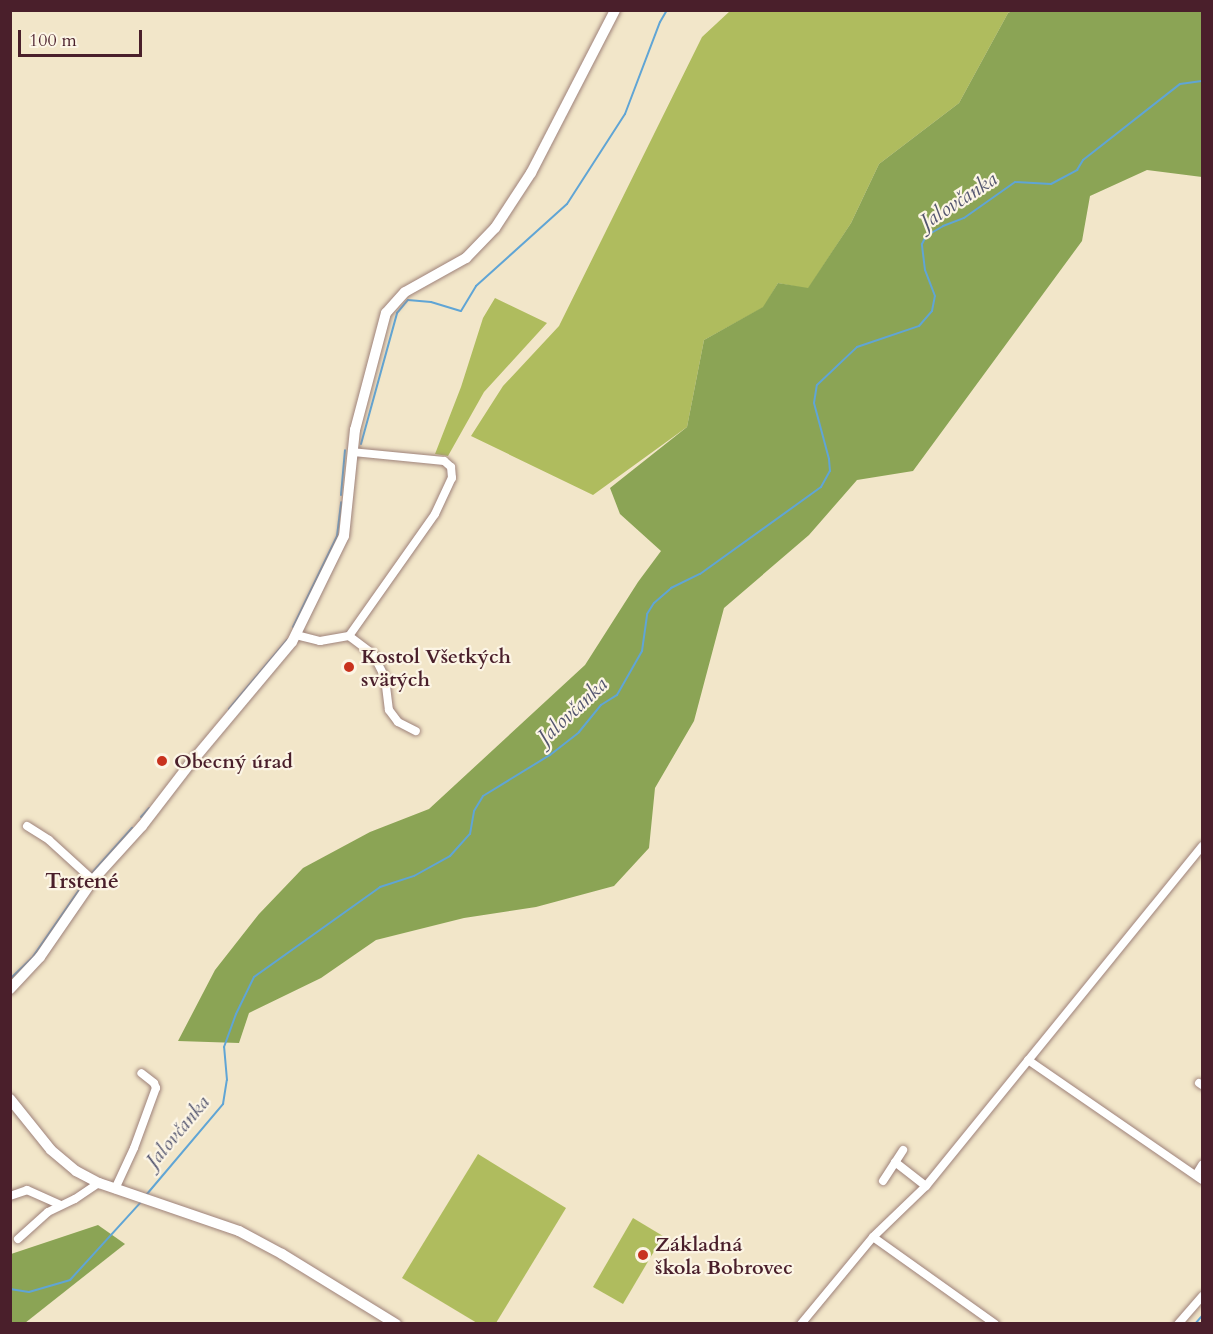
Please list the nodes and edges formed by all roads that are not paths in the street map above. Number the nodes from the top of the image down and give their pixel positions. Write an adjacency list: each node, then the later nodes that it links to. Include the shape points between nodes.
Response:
1 (615, 10): 2 (street, via 531,173 499,223 466,258 405,292 388,309 355,430)
2 (353, 452): 3 (street, via 344,536); 4 (street, via 444,461 451,467 452,478 435,514)
3 (296, 635): 4 (street, via 320,641); 8 (street, via 144,824)
4 (349, 636): 5 (street, via 373,654 385,678 389,710 398,722)
5 (416, 731)
6 (27, 826): 8 (street, via 49,840)
7 (1203, 846): 10 (street)
8 (93, 880): 9 (street, via 40,957)
9 (10, 988)
10 (1028, 1060): 16 (street); 19 (street)
11 (141, 1073): 20 (street, via 156,1088)
12 (10, 1099): 18 (street, via 62,1161)
13 (903, 1150): 14 (street)
14 (895, 1162): 17 (street); 19 (street)
15 (1203, 1165): 16 (street)
16 (1199, 1177)
17 (883, 1181)
18 (99, 1183): 20 (street); 22 (street)
19 (926, 1186): 23 (street)
20 (115, 1189): 26 (street, via 218,1223 258,1241)
21 (10, 1196): 22 (street, via 27,1190)
22 (60, 1205): 24 (street)
23 (873, 1237): 27 (street); 28 (street)
24 (18, 1239)
25 (1203, 1296): 29 (street)
26 (396, 1323)
27 (801, 1323)
28 (995, 1323)
29 (1178, 1323)

